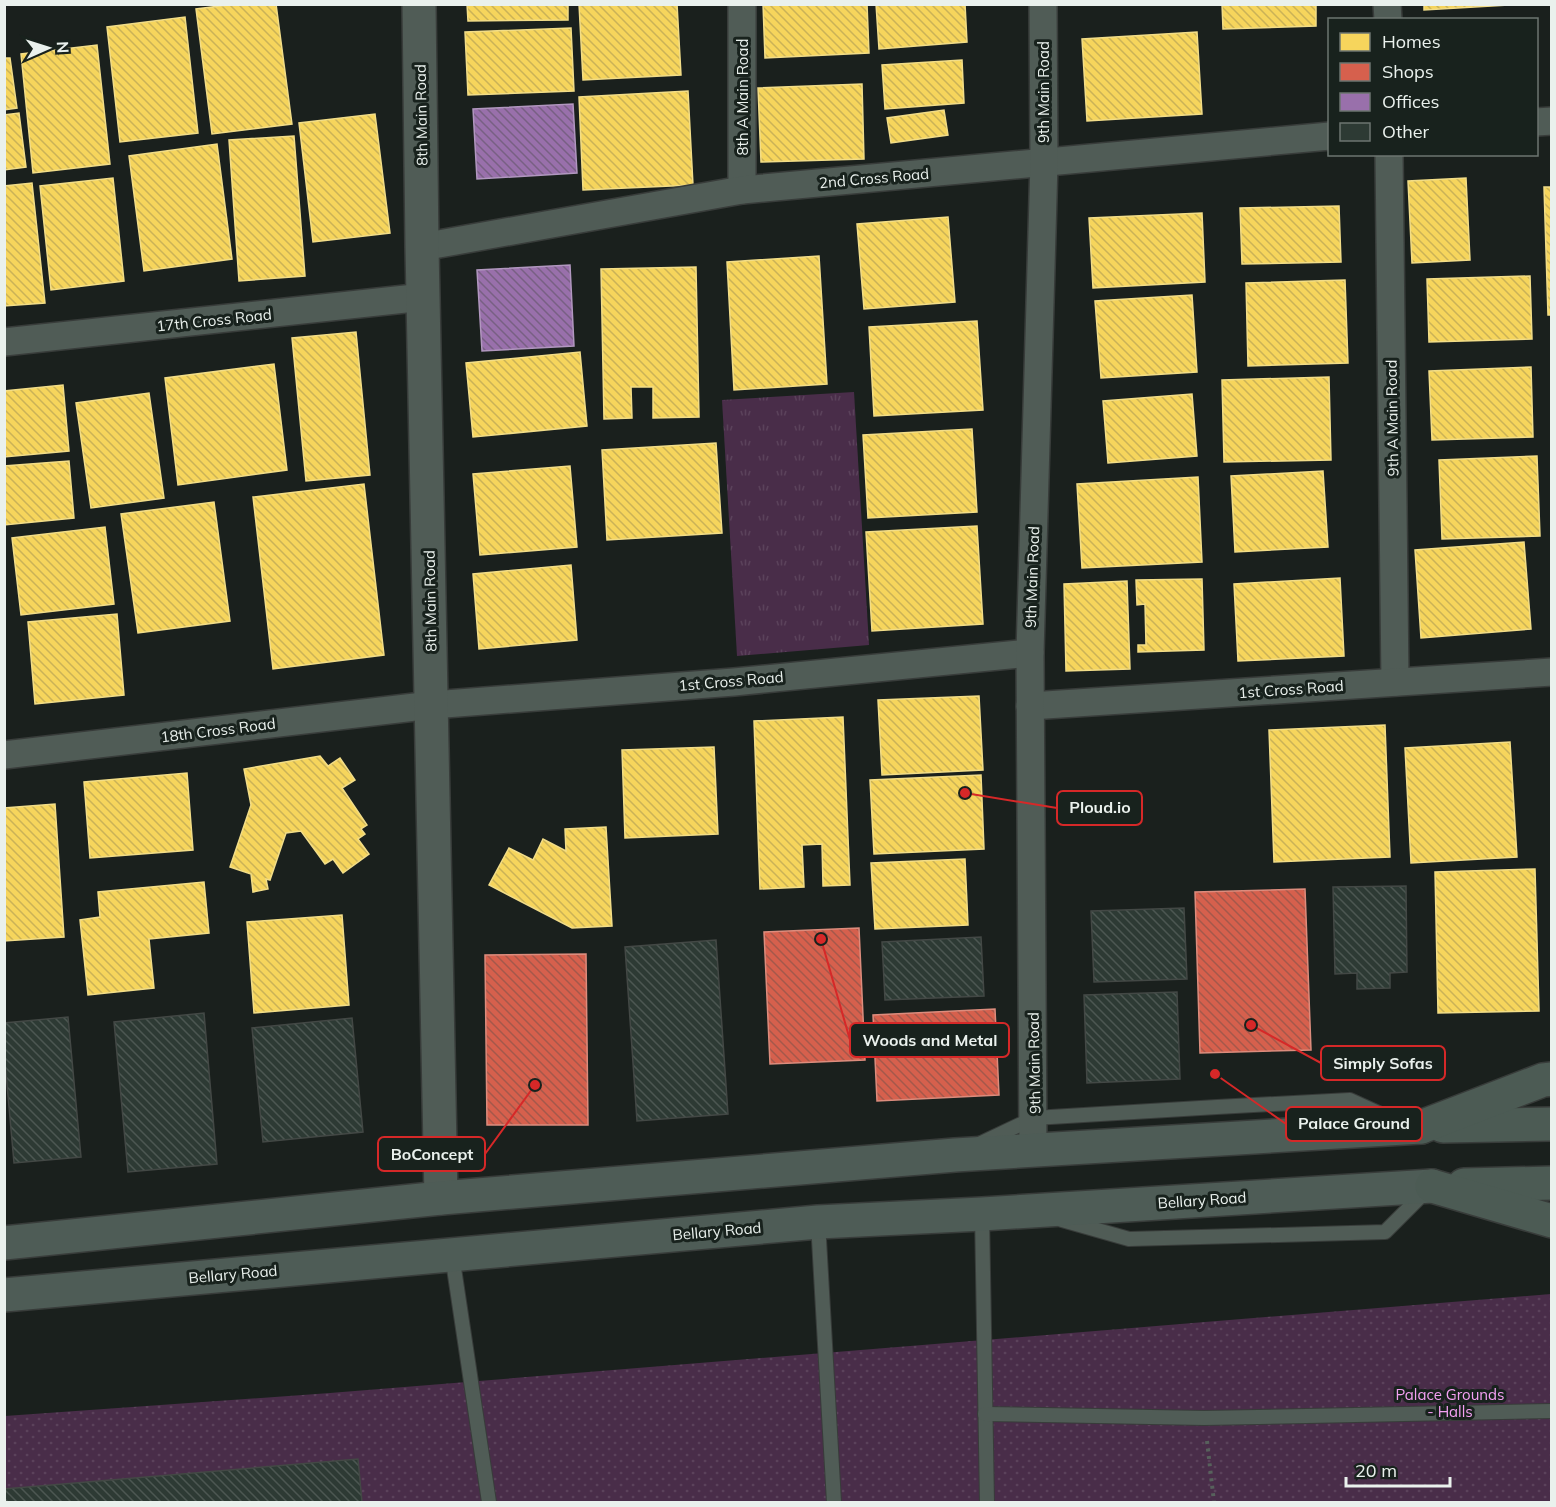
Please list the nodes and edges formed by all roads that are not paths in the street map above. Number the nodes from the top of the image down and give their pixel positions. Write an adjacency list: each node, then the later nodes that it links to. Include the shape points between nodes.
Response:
1 (419, 4): 8 (street, 8th Main Road)
2 (742, 4): 7 (street, 8th A Main Road)
3 (1043, 4): 6 (street, 9th Main Road)
4 (1328, 136): 6 (street, 2nd Cross Road)
5 (1389, 156): 13 (street, 9th A Main Road)
6 (1044, 162): 7 (street, 2nd Cross Road); 11 (street, 9th Main Road)
7 (742, 190): 8 (street, 2nd Cross Road)
8 (422, 247): 9 (street, 8th Main Road)
9 (424, 297): 10 (street, 17th Cross Road); 14 (street, 8th Main Road)
10 (4, 342)
11 (1030, 653): 14 (street, 1st Cross Road); 15 (street, 9th Main Road)
12 (1551, 672): 13 (street, 1st Cross Road)
13 (1395, 682): 15 (street, 1st Cross Road)
14 (432, 705): 16 (street, 18th Cross Road); 25 (street, 8th Main Road)
15 (1030, 706): 18 (street, 9th Main Road)
16 (4, 755)
17 (1551, 1079): 20 (highway)
18 (1034, 1118): 20 (lane, via 1350,1100); 21 (street, 9th Main Road); 22 (lane)
19 (1551, 1124): 20 (highway)
20 (1416, 1127): 21 (main road)
21 (1033, 1150): 22 (main road)
22 (955, 1155): 25 (main road)
23 (1551, 1183): 24 (highway)
24 (1432, 1186): 26 (main road, Bellary Road); 26 (lane, via 1385,1232 1129,1239); 28 (highway)
25 (441, 1198): 30 (main road)
26 (1033, 1211): 27 (main road, Bellary Road)
27 (982, 1214): 29 (main road, Bellary Road); 34 (lane)
28 (1551, 1221)
29 (818, 1222): 31 (main road, Bellary Road); 36 (lane)
30 (4, 1243)
31 (452, 1253): 32 (main road, Bellary Road); 35 (lane)
32 (4, 1295)
33 (1551, 1411): 34 (lane, via 1204,1418)
34 (985, 1414): 37 (lane)
35 (489, 1503)
36 (834, 1503)
37 (987, 1503)

